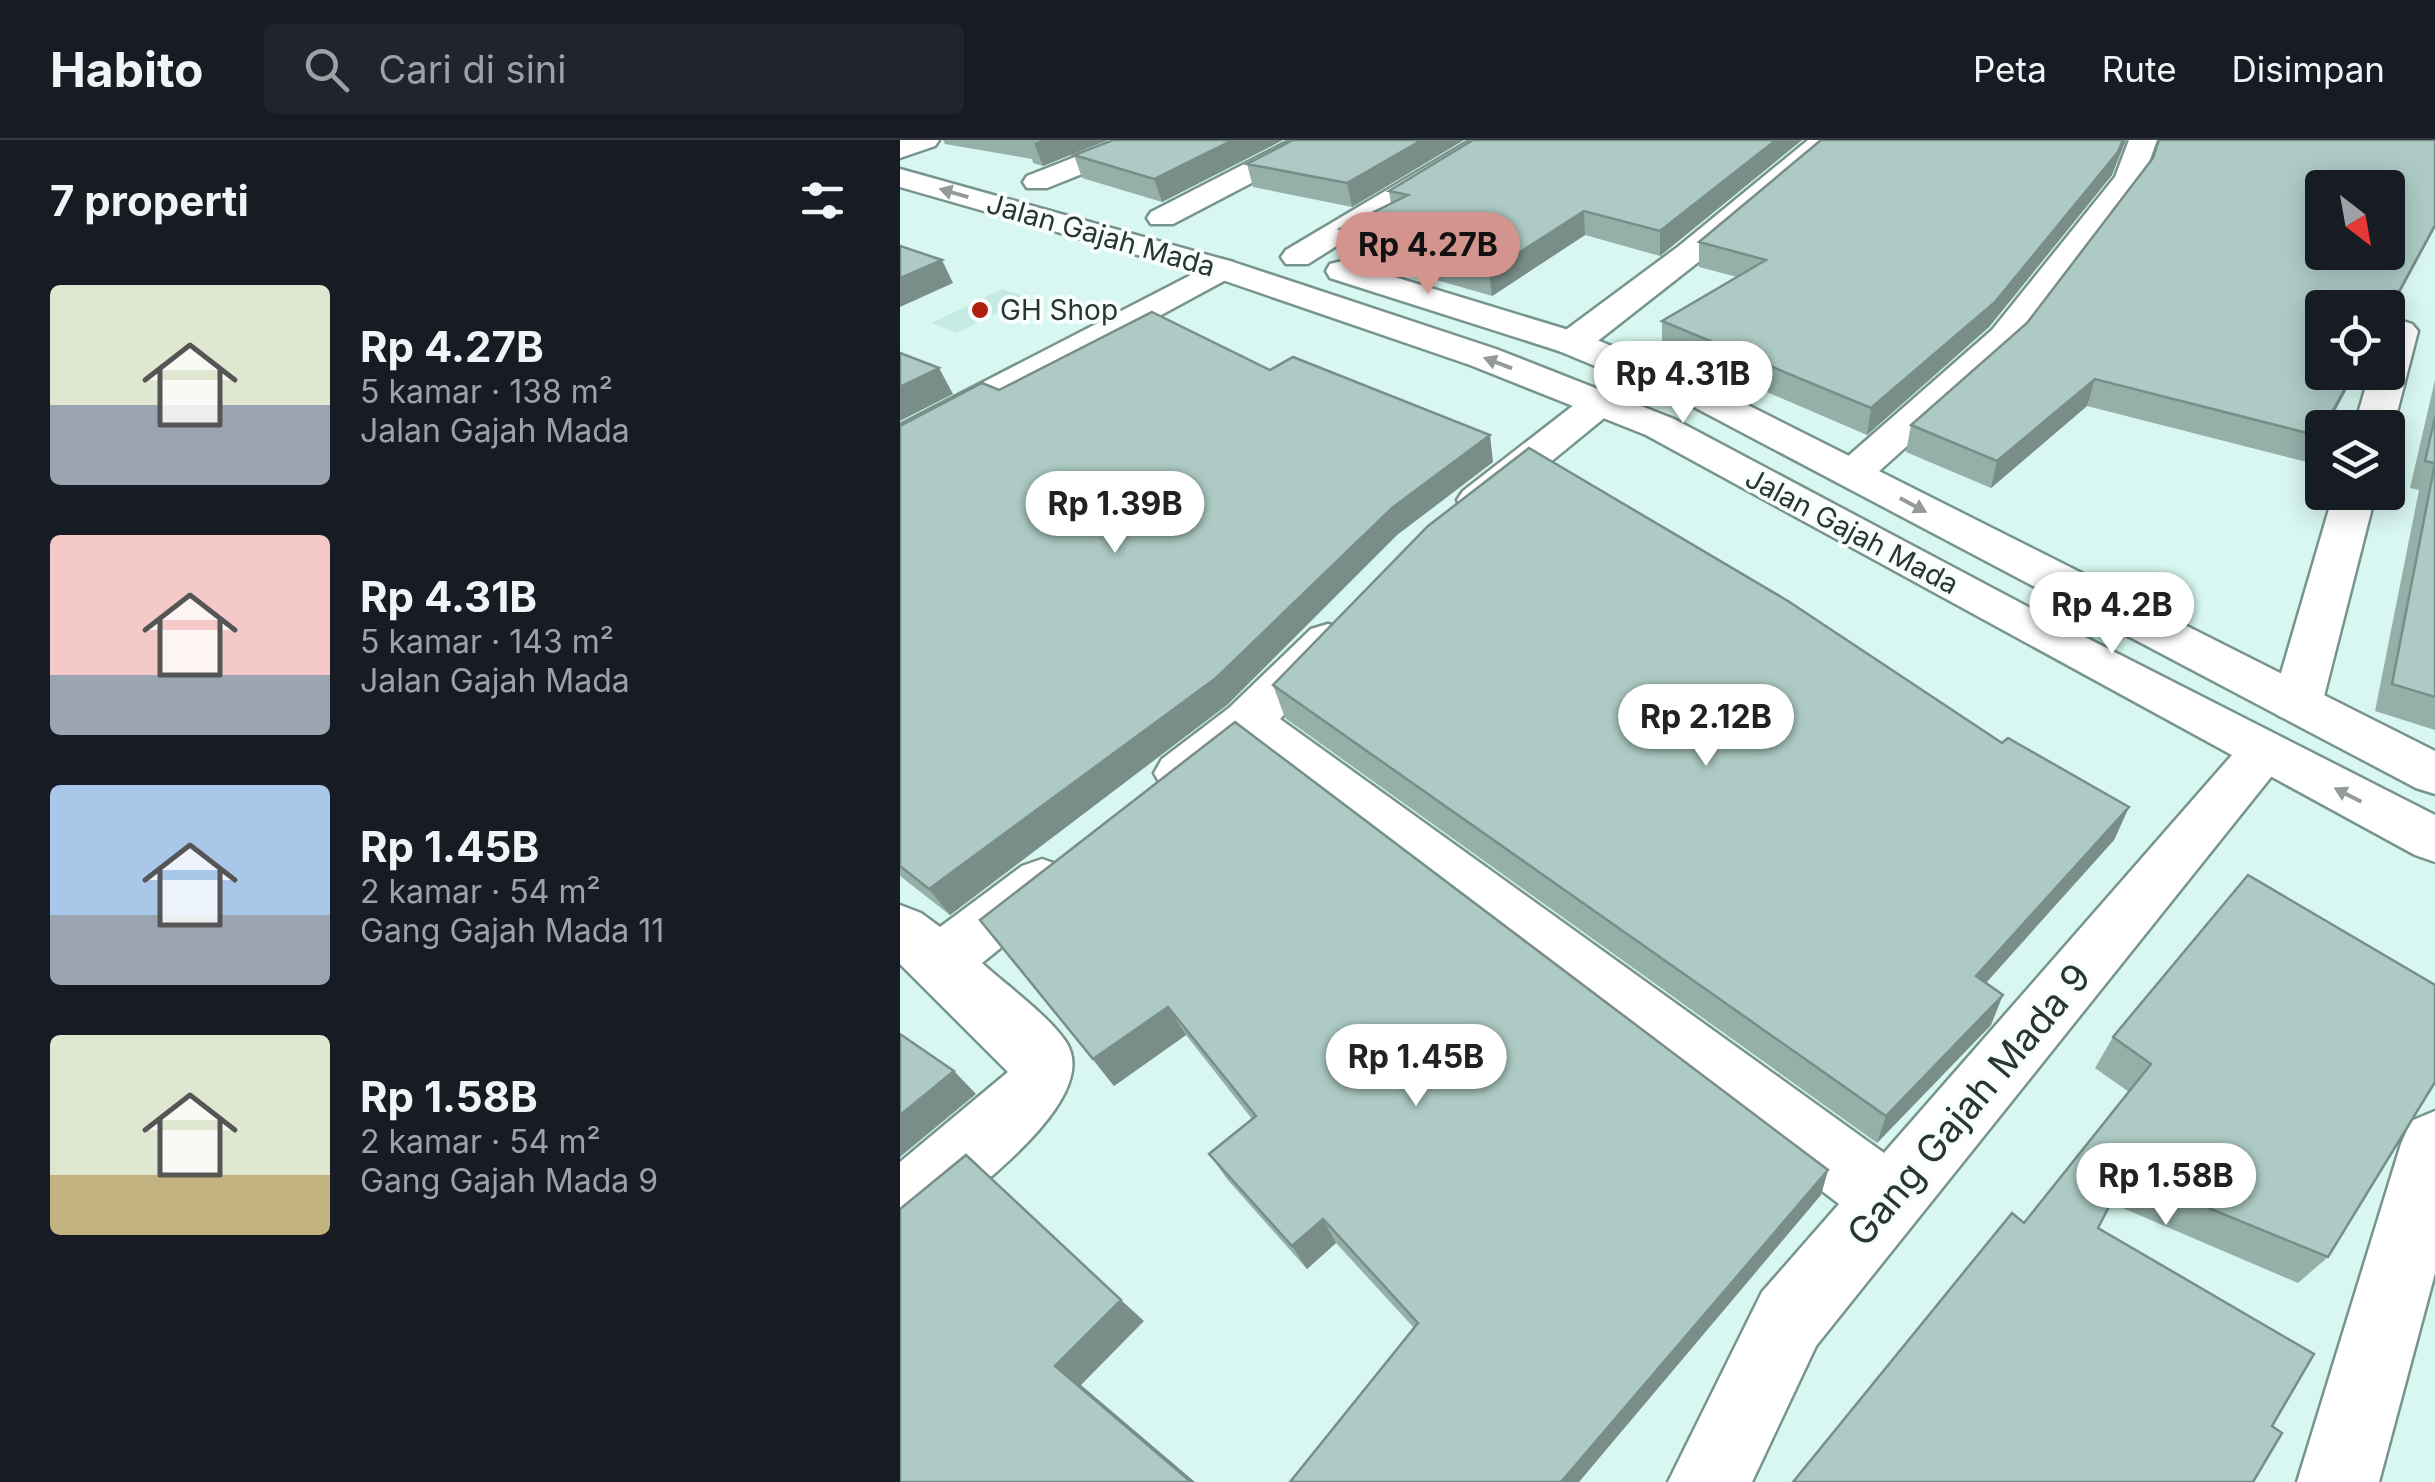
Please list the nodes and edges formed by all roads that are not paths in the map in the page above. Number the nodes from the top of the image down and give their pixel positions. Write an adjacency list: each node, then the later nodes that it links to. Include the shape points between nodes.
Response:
1 (925, 140): 7 (street)
2 (1142, 140): 9 (street)
3 (1312, 140): 10 (street)
4 (1490, 140): 11 (street)
5 (1824, 140): 15 (street)
6 (2143, 140): 18 (street, via 2129,178 2004,338)
7 (900, 150): 9 (street, Jalan Gajah Mada)
8 (900, 178): 12 (street, Jalan Gajah Mada, one-way to 8)
9 (1037, 182): 10 (street, Jalan Gajah Mada)
10 (1162, 218): 11 (street, Jalan Gajah Mada)
11 (1297, 257): 13 (street, Jalan Gajah Mada)
12 (1222, 269): 14 (street, Jalan Gajah Mada); 17 (street)
13 (1466, 310): 14 (street); 15 (street, Jalan Gajah Mada)
14 (1425, 338): 16 (street, Jalan Gajah Mada, one-way to 14)
15 (1572, 343): 18 (street, Jalan Gajah Mada, via 1708,399)
16 (1601, 402): 20 (street); 23 (street, Jalan Gajah Mada)
17 (900, 441)
18 (1852, 474): 21 (street, Jalan Gajah Mada, one-way to 21)
19 (2349, 510): 25 (street)
20 (1446, 524)
21 (2110, 608): 23 (street); 25 (street, Jalan Gajah Mada)
22 (1357, 611): 24 (street)
23 (2064, 646): 25 (street, Jalan Gajah Mada)
24 (1247, 721): 27 (street); 32 (street)
25 (2281, 728): 26 (street, Jalan Gajah Mada); 28 (street, Jalan Gajah Mada, one-way to 25); 32 (street, Gang Gajah Mada 9)
26 (2435, 774)
27 (1140, 805)
28 (2435, 840)
29 (1078, 853): 30 (street)
30 (920, 946): 33 (street, via 1042,1062 1042,1076 1030,1096)
31 (2435, 1144): 35 (street)
32 (1890, 1200): 34 (street, Gang Gajah Mada 9, via 1789,1318)
33 (900, 1206)
34 (1709, 1482)
35 (2338, 1482)

